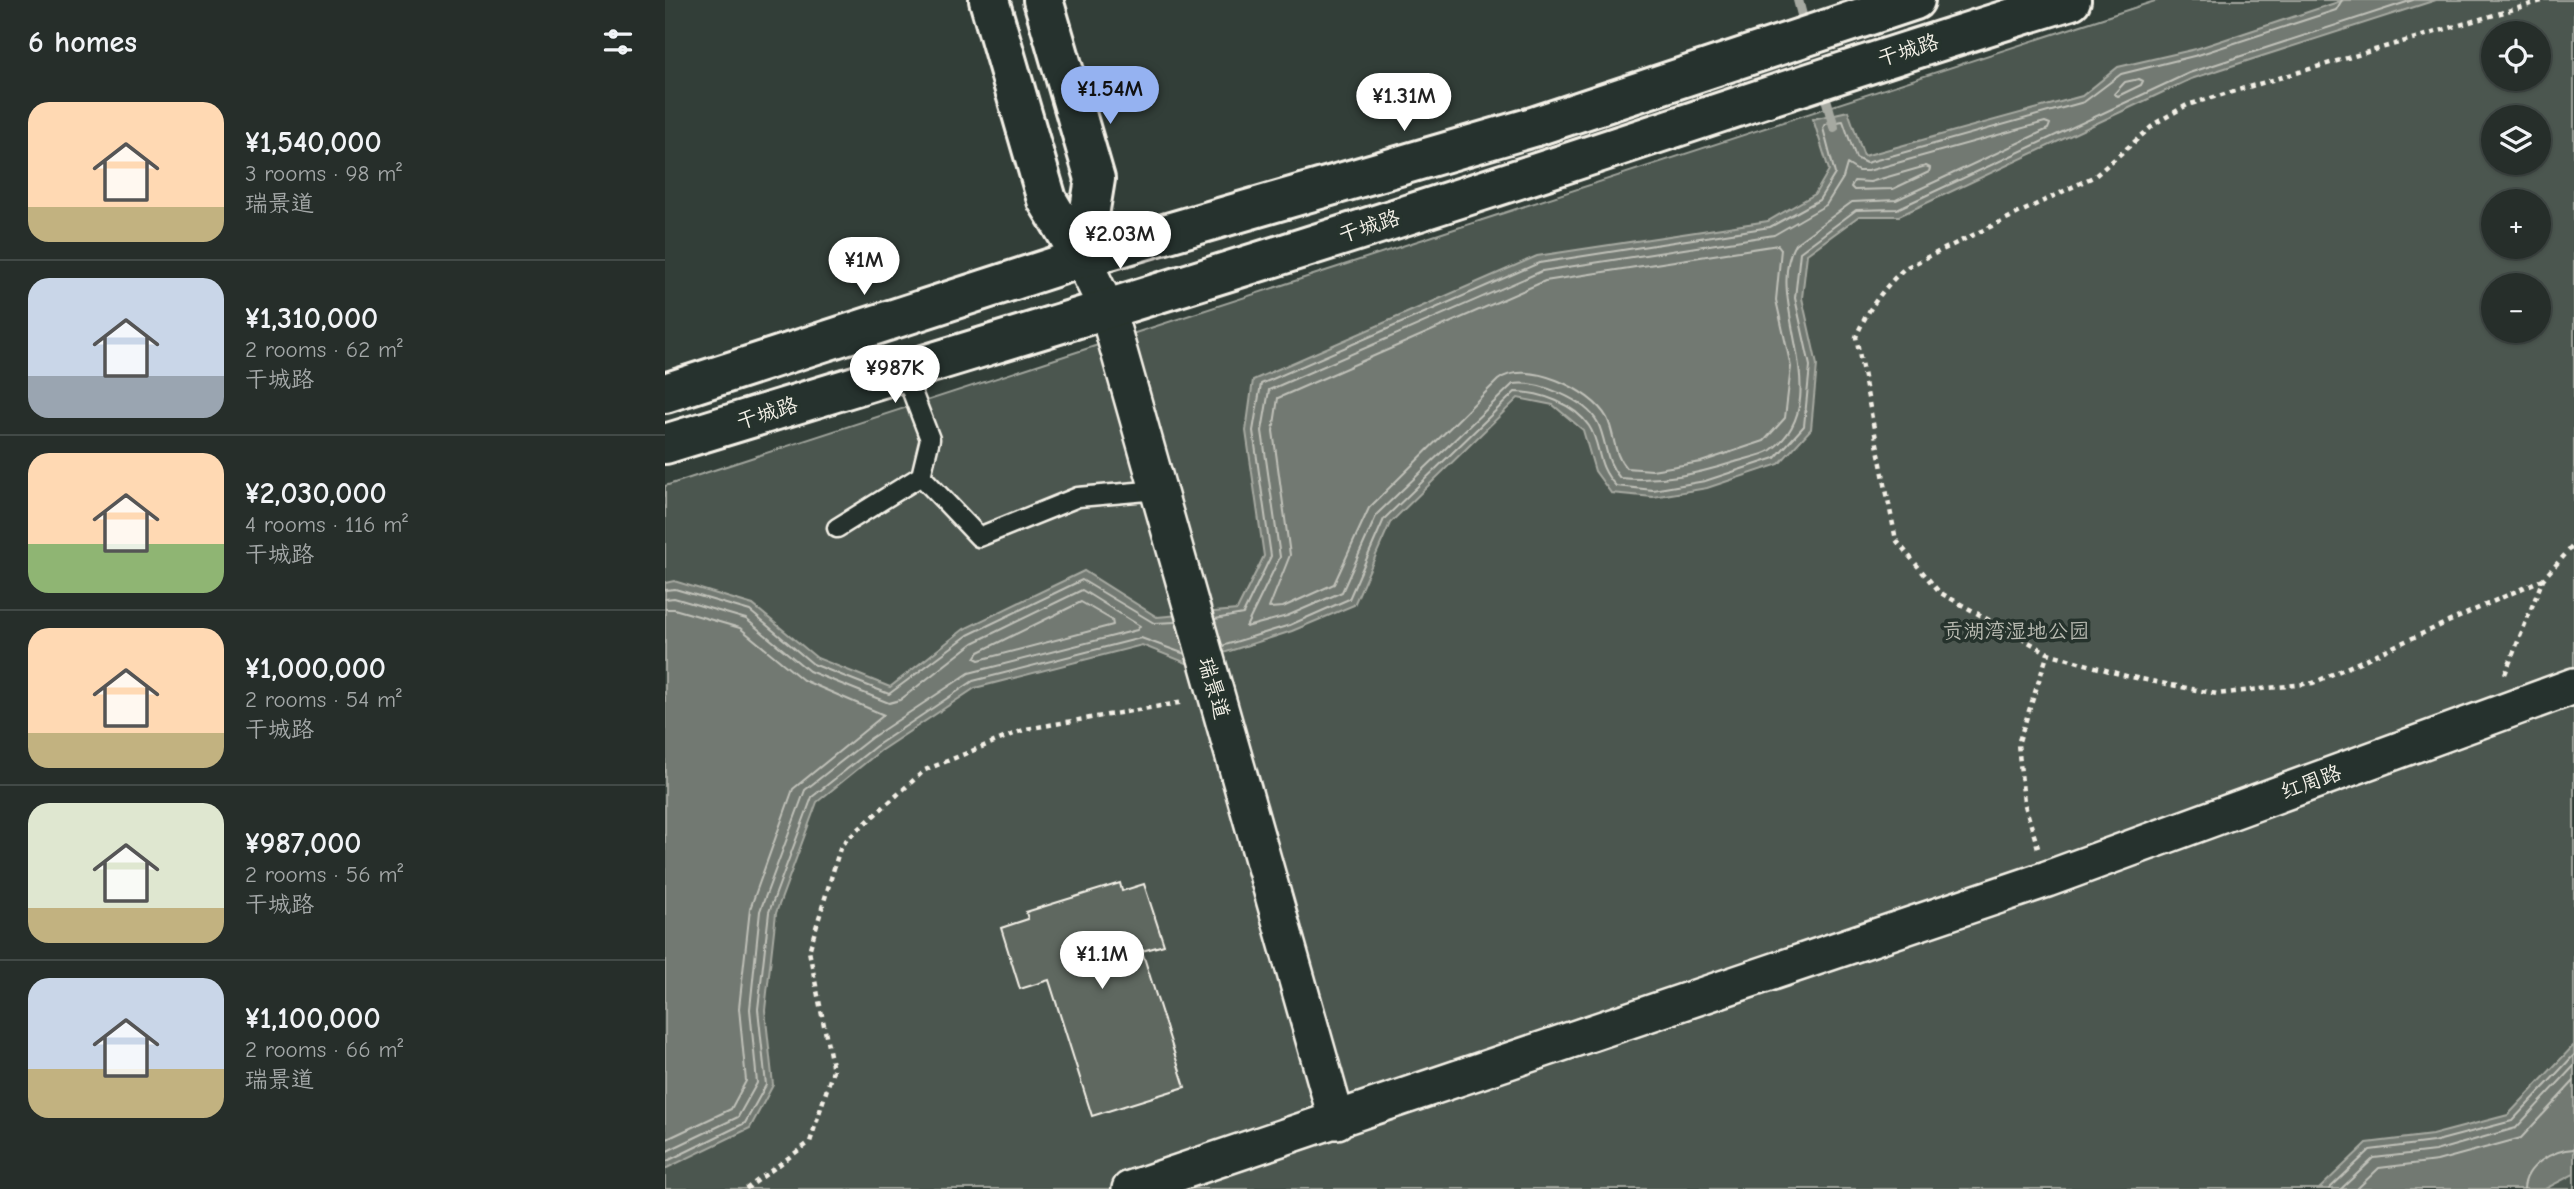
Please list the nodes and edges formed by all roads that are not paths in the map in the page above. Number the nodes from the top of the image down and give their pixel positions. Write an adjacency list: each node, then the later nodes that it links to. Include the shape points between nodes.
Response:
1 (989, 0): 5 (street, 瑞景道, via 1047,200)
2 (1043, 0): 5 (street, via 1094,179)
3 (1915, 0): 5 (street, via 1533,127)
4 (2071, 0): 6 (street, 干城路)
5 (1082, 258): 6 (street, 瑞景道); 8 (street)
6 (1107, 309): 7 (street, 干城路); 11 (street, 瑞景道)
7 (904, 371): 9 (street, 干城路); 10 (lane, via 930,439)
8 (665, 393)
9 (665, 444)
10 (921, 476): 11 (lane, via 979,537 1078,497); 12 (lane)
11 (1159, 489): 14 (street, 瑞景道)
12 (837, 528)
13 (2574, 686): 14 (street, 红周路, via 2047,879)
14 (1337, 1121): 15 (street, 红周路)
15 (1130, 1189)

